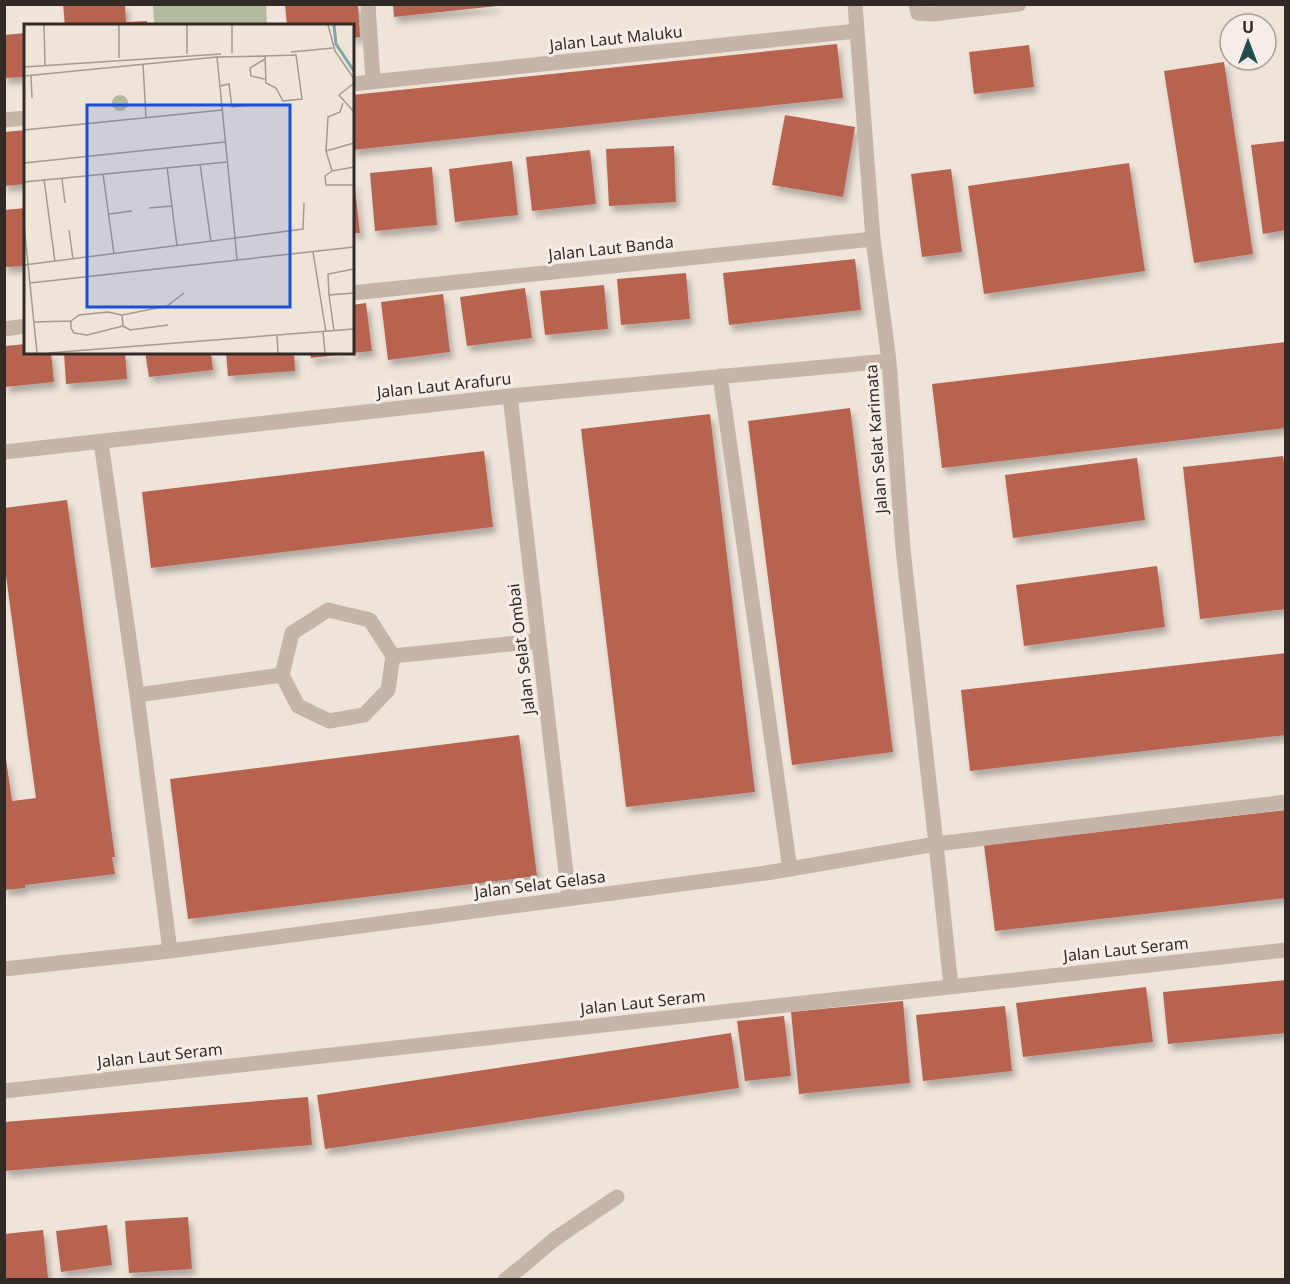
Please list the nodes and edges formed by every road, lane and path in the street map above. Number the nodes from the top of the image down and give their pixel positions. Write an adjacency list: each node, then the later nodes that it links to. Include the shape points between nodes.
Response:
1 (368, 4): 6 (lane)
2 (855, 4): 5 (lane)
3 (916, 4): 4 (lane, via 918,13 932,14)
4 (1019, 4)
5 (857, 31): 6 (lane, Jalan Laut Maluku); 10 (lane, Jalan Selat Karimata)
6 (374, 81): 7 (lane, Jalan Laut Maluku)
7 (354, 84)
8 (24, 118): 9 (lane)
9 (4, 120)
10 (873, 239): 11 (lane, Jalan Laut Banda); 14 (lane, Jalan Selat Karimata)
11 (354, 292)
12 (24, 326): 13 (lane)
13 (4, 328)
14 (889, 361): 15 (lane, Jalan Laut Arafuru); 24 (lane, Jalan Selat Karimata, via 903,549)
15 (720, 376): 16 (lane, Jalan Laut Arafuru); 25 (lane)
16 (510, 396): 17 (lane, Jalan Laut Arafuru); 19 (lane, Jalan Selat Ombai)
17 (101, 442): 18 (lane, Jalan Laut Arafuru); 22 (lane)
18 (4, 452)
19 (538, 641): 20 (lane); 26 (lane, Jalan Selat Ombai)
20 (393, 656): 21 (lane, via 370,620 328,610 292,633); 21 (lane, via 388,690 364,715 329,721 298,706)
21 (282, 675): 22 (lane)
22 (136, 694): 28 (lane)
23 (1286, 802): 24 (lane, Jalan Selat Gelasa)
24 (936, 844): 25 (lane, Jalan Selat Gelasa); 30 (lane)
25 (790, 869): 26 (lane, Jalan Selat Gelasa)
26 (568, 898): 28 (lane, Jalan Selat Gelasa)
27 (1286, 950): 30 (lane, Jalan Laut Seram)
28 (170, 951): 29 (lane, Jalan Selat Gelasa)
29 (4, 969)
30 (951, 987): 31 (lane, Jalan Laut Seram)
31 (4, 1091)
32 (617, 1197): 33 (lane, via 556,1238)
33 (505, 1280)

